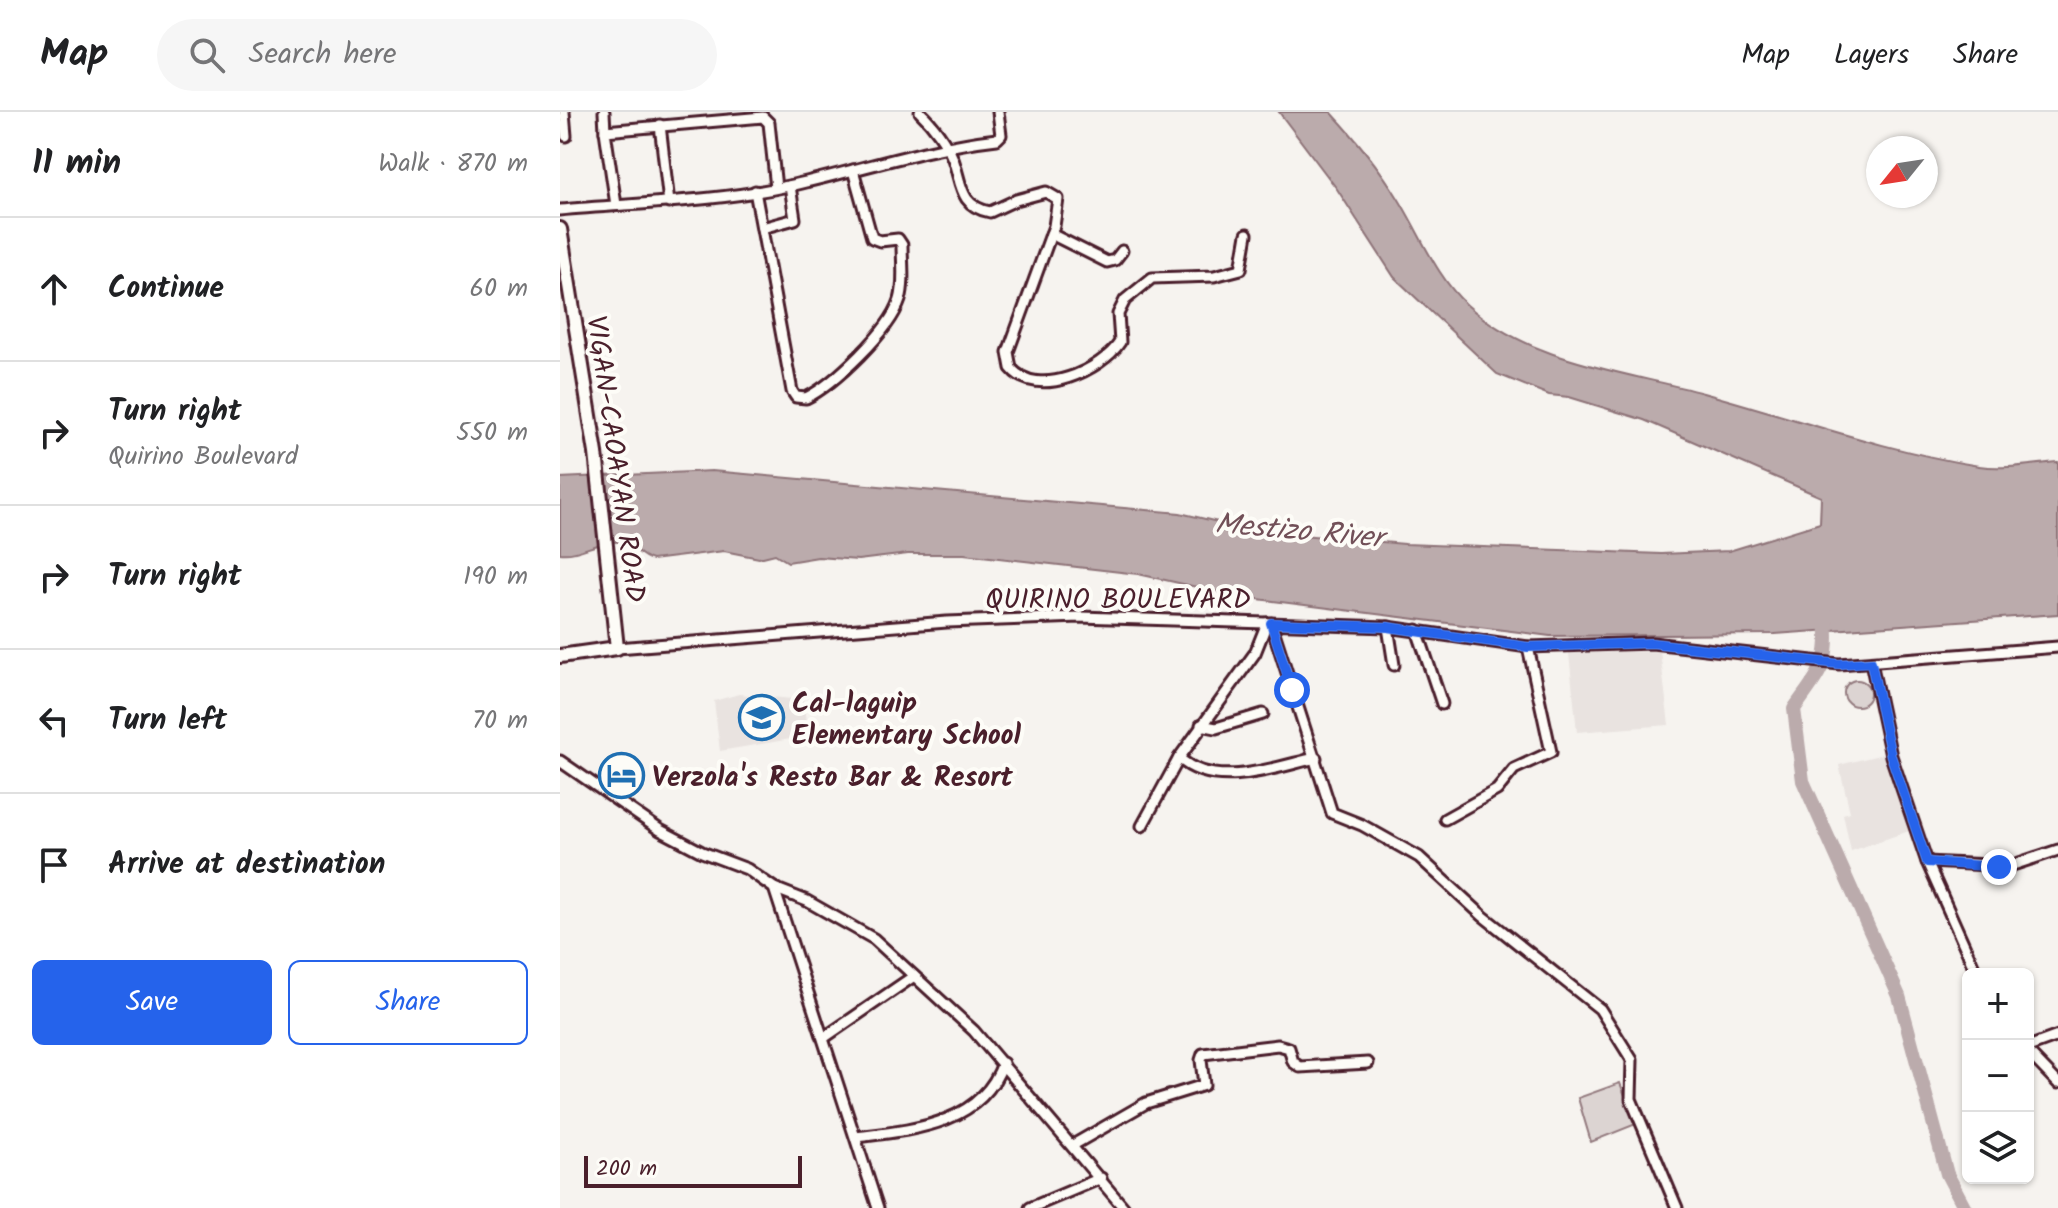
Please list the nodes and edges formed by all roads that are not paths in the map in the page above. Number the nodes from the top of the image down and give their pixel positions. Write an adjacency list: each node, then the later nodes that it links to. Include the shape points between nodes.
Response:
1 (564, 112): 7 (street)
2 (604, 112): 6 (street)
3 (920, 112): 8 (street)
4 (998, 112): 8 (street, via 998,138)
5 (660, 125): 6 (street); 11 (street, via 763,117 769,123); 13 (street)
6 (605, 131): 14 (street)
7 (566, 136)
8 (952, 143): 9 (street); 18 (street, via 962,194 979,210 990,212 1046,192 1056,196 1059,207)
9 (853, 170): 10 (street); 16 (street, via 872,238 898,239 902,245 902,292 889,321 841,372 806,398 792,391)
10 (790, 186): 11 (street); 16 (street, via 795,219)
11 (776, 188): 12 (street)
12 (755, 191): 13 (street); 16 (street)
13 (669, 203): 14 (street)
14 (616, 205): 15 (street)
15 (560, 210)
16 (762, 228)
17 (560, 229): 21 (main road, VIGAN-CAOAYAN ROAD)
18 (1051, 234): 19 (street, via 1008,352 1015,373 1041,383 1103,363 1120,342 1120,307 1152,278 1214,276 1241,269); 20 (street, via 1107,262)
19 (1247, 234)
20 (1122, 251)
21 (562, 265): 27 (main road, VIGAN-CAOAYAN ROAD, via 596,453)
22 (1269, 623): 23 (street, QUIRINO BOULEVARD); 27 (street, QUIRINO BOULEVARD, via 1026,618); 33 (street, via 1255,653); 35 (street)
23 (1388, 627): 24 (street, QUIRINO BOULEVARD); 30 (street)
24 (1417, 630): 25 (street, QUIRINO BOULEVARD); 31 (street)
25 (1528, 647): 29 (street, QUIRINO BOULEVARD, via 1652,643 1839,664); 37 (street, via 1551,752 1514,769 1497,790)
26 (2058, 647): 29 (street, QUIRINO BOULEVARD)
27 (617, 648): 28 (main road, QUIRINO BOULEVARD)
28 (560, 656)
29 (1871, 662): 40 (street, via 1891,756)
30 (1394, 665)
31 (1442, 704)
32 (1263, 714): 33 (street, via 1216,728)
33 (1201, 725): 34 (street)
34 (1179, 758): 35 (street, via 1200,772 1225,776); 38 (street)
35 (1316, 758): 57 (street, via 1332,813 1419,857 1483,916 1600,1009 1632,1060 1631,1099)
36 (560, 761): 41 (street, via 660,830 747,869)
37 (1445, 819)
38 (1142, 826)
39 (2058, 850): 40 (street, via 1999,867)
40 (1927, 862): 42 (street)
41 (774, 888): 43 (street, via 858,928); 45 (street)
42 (1974, 968)
43 (914, 976): 45 (street); 48 (street)
44 (2058, 1036): 46 (street)
45 (825, 1037): 51 (street)
46 (2034, 1047)
47 (2034, 1057): 50 (street)
48 (1003, 1063): 51 (street, via 993,1086 971,1108 910,1130); 52 (street)
49 (1368, 1063): 52 (street, via 1300,1067 1293,1062 1292,1051 1278,1045 1203,1054 1204,1085 1146,1103)
50 (2058, 1083)
51 (856, 1137): 54 (street)
52 (1073, 1145): 53 (street)
53 (1101, 1178): 55 (street); 56 (street)
54 (878, 1208)
55 (1030, 1208)
56 (1124, 1208)
57 (1677, 1208)

